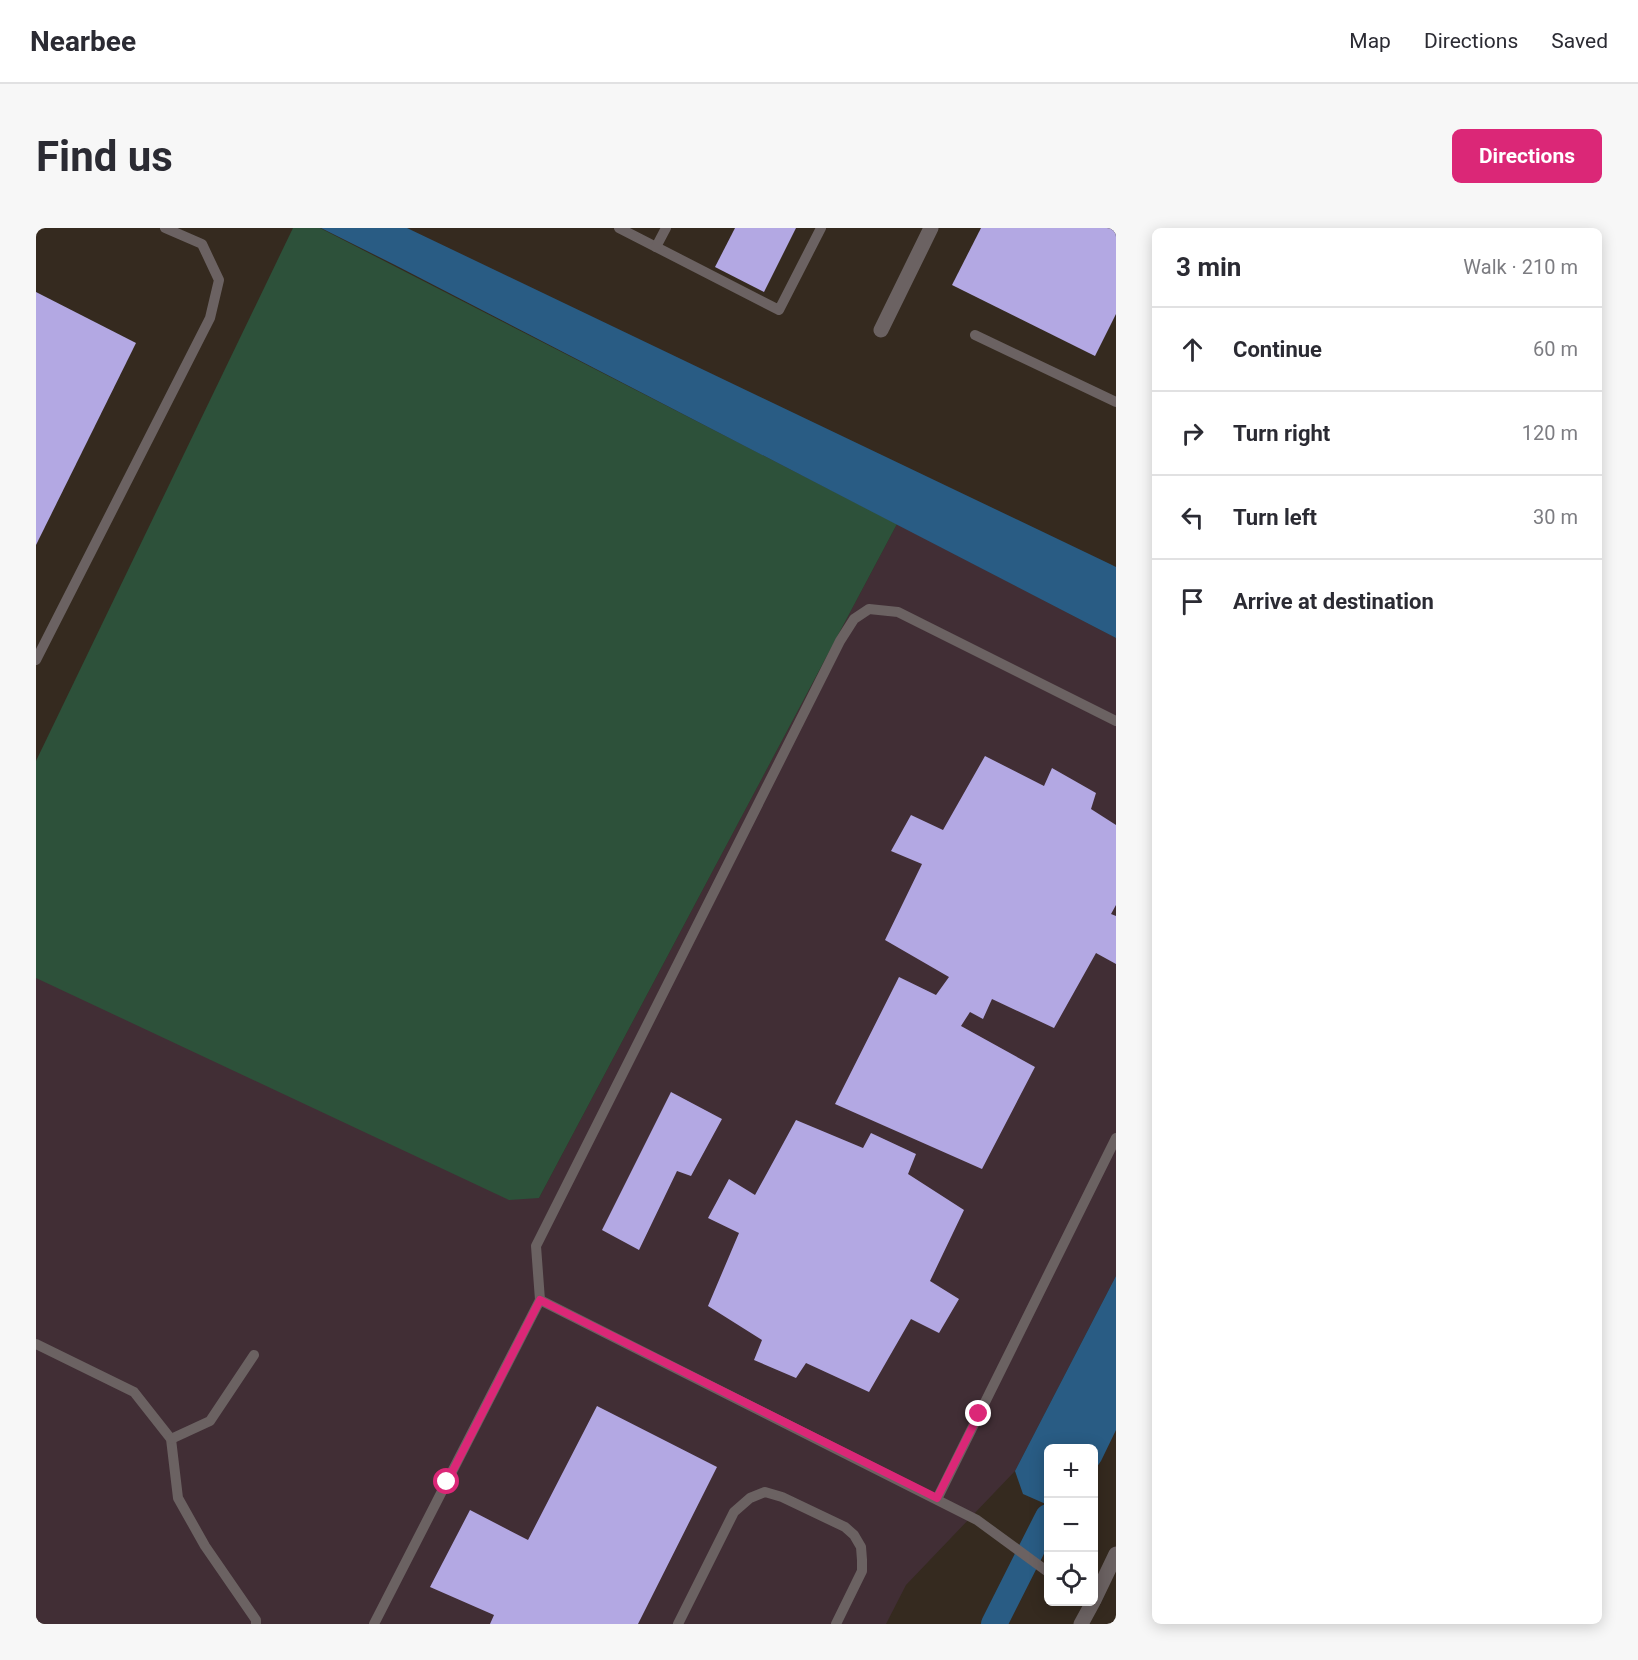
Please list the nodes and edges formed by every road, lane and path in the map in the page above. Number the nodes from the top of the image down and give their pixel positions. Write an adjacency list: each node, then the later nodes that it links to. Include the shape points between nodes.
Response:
1 (165, 228): 10 (lane, via 202,244 219,280 210,318)
2 (619, 228): 6 (lane)
3 (666, 228): 6 (lane)
4 (821, 228): 6 (lane, via 779,310)
5 (931, 228): 7 (street)
6 (656, 247)
7 (881, 330)
8 (975, 335): 9 (lane)
9 (1116, 402)
10 (36, 660)
11 (1116, 722): 13 (lane, via 898,612 869,609 854,618 536,1246)
12 (1116, 1138): 17 (lane)
13 (540, 1300): 17 (lane); 23 (lane)
14 (36, 1344): 16 (lane, via 134,1392)
15 (254, 1355): 16 (lane, via 210,1421)
16 (171, 1439): 22 (lane, via 178,1498)
17 (937, 1498): 19 (lane, via 977,1520)
18 (1116, 1554): 20 (street)
19 (1044, 1569)
20 (1098, 1590)
21 (1090, 1606): 26 (street)
22 (256, 1624)
23 (374, 1624)
24 (678, 1624): 25 (lane, via 734,1512 750,1498 765,1492 845,1527 861,1547 862,1571)
25 (836, 1624)
26 (1082, 1624)

